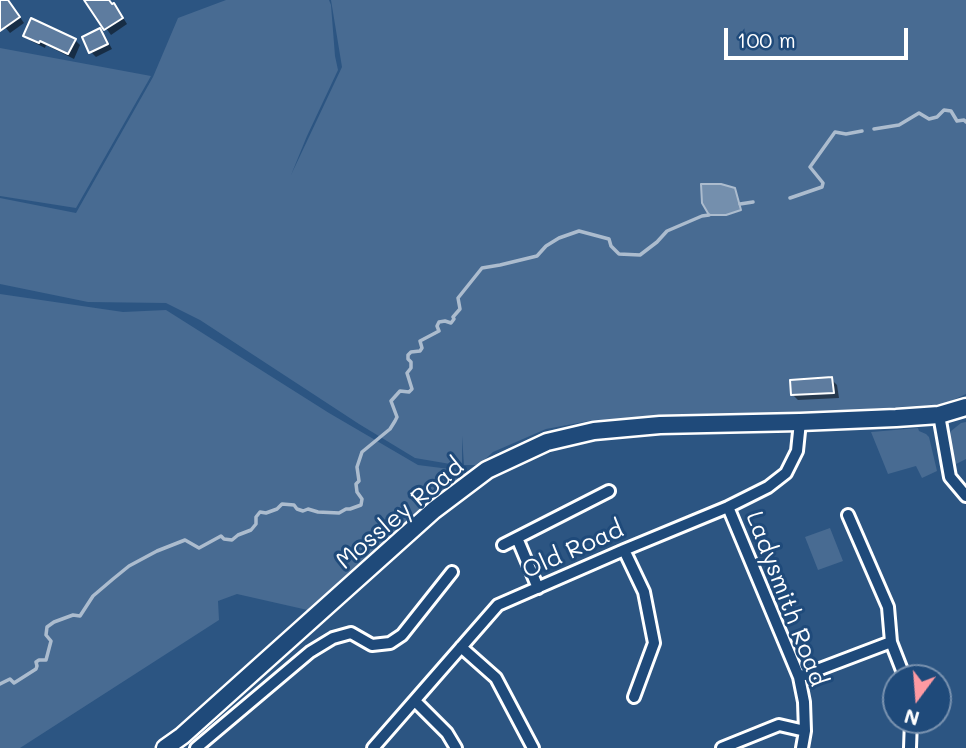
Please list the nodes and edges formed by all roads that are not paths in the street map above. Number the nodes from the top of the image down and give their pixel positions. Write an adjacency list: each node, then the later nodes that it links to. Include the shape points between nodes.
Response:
1 (966, 407): 2 (main road, Mossley Road)
2 (939, 415): 3 (main road, Mossley Road); 5 (street, via 950,477)
3 (800, 422): 6 (street, Old Road, via 797,451 786,473); 16 (main road, Mossley Road, via 660,425 594,431 547,442 487,470 434,510)
4 (609, 491): 8 (street)
5 (966, 496)
6 (728, 507): 10 (street, Old Road); 17 (street, Ladysmith Road)
7 (848, 515): 13 (street, via 888,607)
8 (517, 538): 9 (street); 12 (street)
9 (503, 545)
10 (624, 550): 12 (street, Old Road); 19 (street, via 644,592 654,643)
11 (452, 572): 18 (street, via 402,635 390,643 372,645 351,633 333,638)
12 (538, 588): 14 (street, Old Road, via 498,605)
13 (891, 642): 15 (street); 17 (street)
14 (461, 647): 20 (street, Old Road); 26 (street, via 496,678)
15 (900, 664)
16 (254, 670): 18 (street); 22 (main road, Mossley Road)
17 (799, 677): 21 (street, Ladysmith Road)
18 (268, 688): 23 (street)
19 (634, 697)
20 (415, 701): 24 (street, Old Road); 25 (street)
21 (805, 731): 27 (street, via 779,725); 28 (street, Ladysmith Road)
22 (165, 748)
23 (196, 748)
24 (373, 748)
25 (456, 748)
26 (533, 748)
27 (722, 748)
28 (802, 748)

